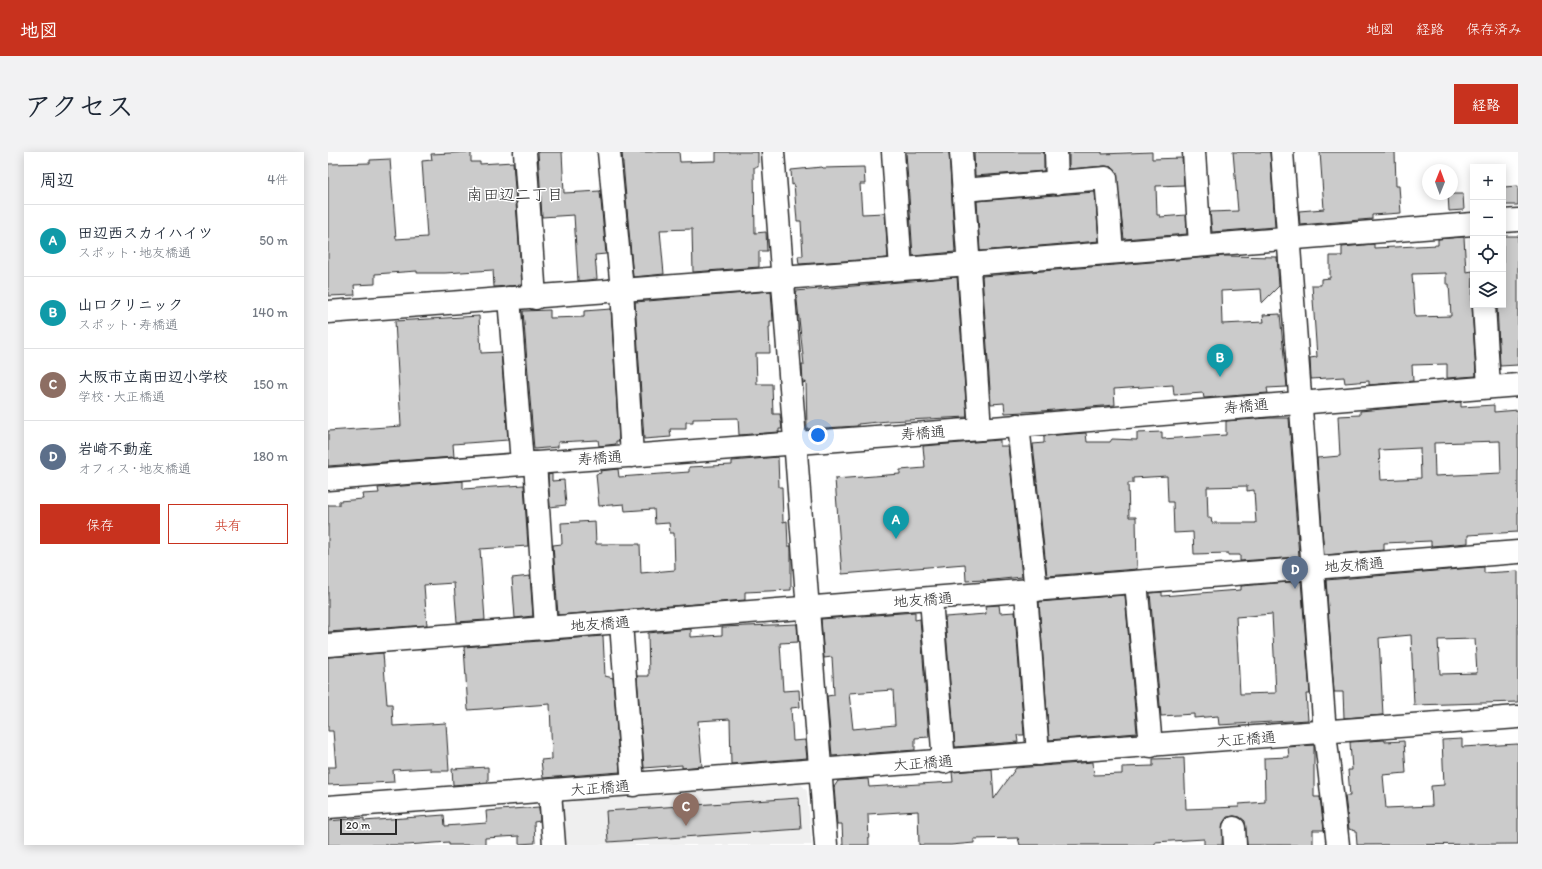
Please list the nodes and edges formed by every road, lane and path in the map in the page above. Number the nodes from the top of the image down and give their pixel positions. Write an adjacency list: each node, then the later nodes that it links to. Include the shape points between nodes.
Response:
1 (525, 152): 22 (street)
2 (610, 152): 20 (street)
3 (773, 152): 19 (street)
4 (893, 152): 18 (street)
5 (961, 152): 10 (street)
6 (1056, 152): 9 (street)
7 (1194, 152): 15 (street)
8 (1282, 152): 14 (street)
9 (1057, 183): 10 (street); 16 (street, via 1106,178)
10 (963, 190): 17 (street)
11 (1518, 220): 12 (street)
12 (1506, 221)
13 (1470, 224): 14 (street)
14 (1288, 238): 15 (street); 27 (street)
15 (1200, 244): 16 (street)
16 (1112, 252): 17 (street)
17 (969, 264): 18 (street); 29 (street)
18 (901, 269): 19 (street)
19 (782, 277): 20 (street); 30 (street)
20 (622, 290): 22 (street); 31 (street)
21 (509, 298): 22 (street); 24 (street); 32 (street)
22 (535, 298)
23 (1484, 308): 26 (street)
24 (328, 312)
25 (1518, 385): 26 (street, 寿橋通)
26 (1489, 387): 27 (street, 寿橋通)
27 (1299, 402): 28 (street, 寿橋通); 35 (street)
28 (1018, 425): 29 (street, 寿橋通); 37 (street)
29 (980, 429): 30 (street, 寿橋通)
30 (796, 442): 31 (street, 寿橋通); 39 (street)
31 (632, 456): 32 (street, 寿橋通)
32 (528, 463): 33 (street, 寿橋通); 41 (street)
33 (328, 478)
34 (1518, 552): 35 (street, 地友橋通)
35 (1312, 568): 36 (street, 地友橋通); 44 (street)
36 (1136, 582): 37 (street, 地友橋通); 45 (street)
37 (1031, 591): 38 (street, 地友橋通); 46 (street)
38 (931, 599): 39 (street, 地友橋通); 47 (street)
39 (808, 609): 40 (street, 地友橋通); 48 (street)
40 (621, 622): 41 (street, 地友橋通); 49 (street)
41 (546, 628): 42 (street, 地友橋通)
42 (328, 645)
43 (1518, 717): 44 (street, 大正橋通)
44 (1325, 733): 45 (street, 大正橋通); 54 (street)
45 (1151, 746): 46 (street, 大正橋通)
46 (1038, 754): 47 (street, 大正橋通)
47 (944, 762): 48 (street, 大正橋通)
48 (820, 771): 49 (street, 大正橋通); 53 (street)
49 (633, 785): 50 (street, 大正橋通)
50 (550, 792): 51 (street, 大正橋通); 52 (street)
51 (328, 808)
52 (554, 845)
53 (826, 845)
54 (1338, 845)

